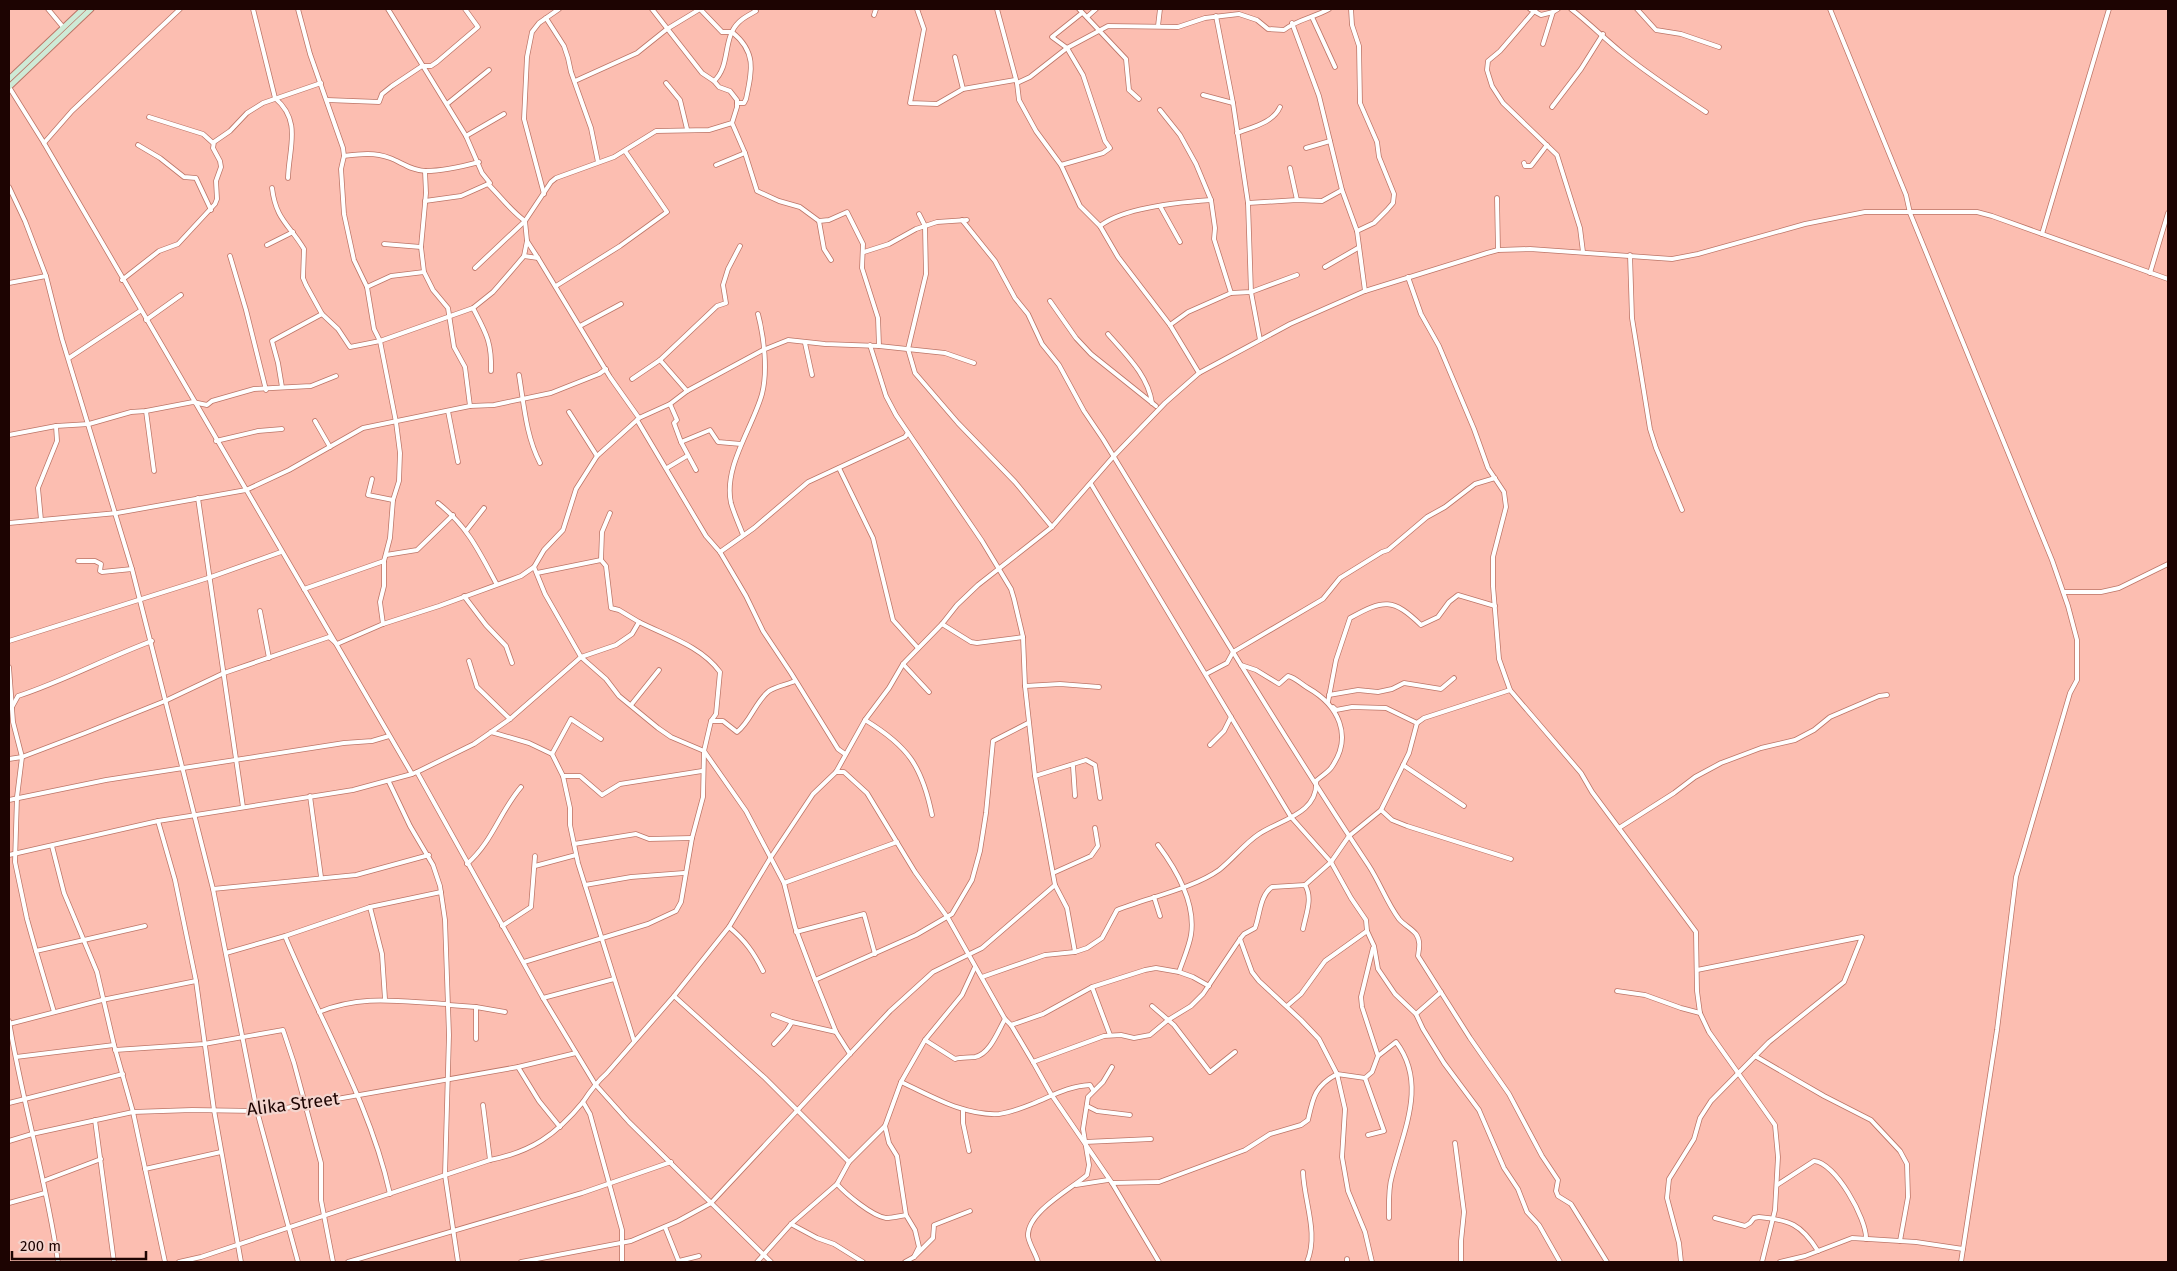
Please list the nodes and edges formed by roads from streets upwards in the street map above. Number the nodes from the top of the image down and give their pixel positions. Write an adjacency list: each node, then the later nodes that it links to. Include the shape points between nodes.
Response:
1 (48, 9): 34 (street)
2 (83, 9): 34 (street)
3 (91, 9): 52 (street)
4 (180, 9): 72 (street, via 72,111)
5 (253, 9): 55 (street)
6 (298, 9): 50 (street)
7 (388, 9): 43 (street)
8 (465, 9): 43 (street, via 478,27 437,62)
9 (559, 9): 31 (street)
10 (652, 9): 35 (street)
11 (754, 9): 37 (street, via 756,11 740,21)
12 (876, 9): 27 (street)
13 (917, 9): 53 (street, via 924,29 910,103 937,104)
14 (997, 9): 49 (street)
15 (1096, 9): 29 (street)
16 (1160, 9): 33 (street)
17 (1329, 9): 30 (street)
18 (1351, 9): 107 (street, via 1359,46 1360,103 1394,194 1393,204 1374,223)
19 (1558, 9): 26 (street)
20 (1571, 9): 38 (street)
21 (1636, 9): 40 (street, via 1656,30 1681,34)
22 (1830, 9): 100 (street, via 1906,195)
23 (2108, 9): 109 (street)
24 (1533, 10): 26 (street, via 1541,15); 75 (street, via 1488,61 1487,70 1503,103)
25 (1080, 11): 29 (street); 41 (street, via 1052,36)
26 (1553, 12): 39 (street)
27 (874, 15)
28 (1216, 16): 32 (street, via 1239,14 1257,20 1268,29 1284,30); 33 (street, via 1178,26); 58 (street)
29 (1087, 17): 36 (street)
30 (1312, 17): 32 (street); 44 (street)
31 (546, 18): 47 (street, via 564,46); 92 (street, via 532,32 524,111)
32 (1292, 23): 71 (street, via 1319,96)
33 (1158, 26): 36 (street, via 1108,26)
34 (63, 27): 46 (street)
35 (667, 29): 37 (street, via 700,9 722,32); 47 (street, via 637,53); 48 (street, via 702,73)
36 (1099, 29): 41 (street); 56 (street, via 1126,59 1129,90)
37 (732, 32): 48 (street, via 721,75); 60 (street, via 746,44 751,56 746,99 744,103)
38 (1603, 34): 62 (street); 64 (street, via 1667,88)
39 (1543, 44)
40 (1720, 47)
41 (1067, 48): 49 (street, via 1030,77); 84 (street, via 1083,76 1110,148 1103,154)
42 (955, 57): 53 (street)
43 (422, 66): 57 (street, via 382,94 380,102); 59 (street)
44 (1335, 67)
45 (489, 70): 59 (street)
46 (9, 79)
47 (575, 81): 81 (street, via 591,128)
48 (714, 81): 60 (street, via 730,91)
49 (1016, 81): 53 (street); 84 (street, via 1019,100)
50 (321, 83): 55 (street); 57 (street)
51 (666, 83): 68 (street, via 680,100)
52 (9, 87): 72 (street)
53 (963, 89)
54 (1203, 94): 58 (street)
55 (275, 98): 73 (street, via 247,113); 87 (street, via 282,104 292,124)
56 (1138, 99)
57 (327, 100): 79 (street)
58 (1233, 103): 69 (street)
59 (447, 104): 70 (street)
60 (737, 104): 67 (street)
61 (1280, 107): 69 (street, via 1266,122)
62 (1552, 107)
63 (1160, 110): 94 (street, via 1180,135)
64 (1706, 112)
65 (504, 114): 70 (street)
66 (149, 117): 73 (street, via 203,134)
67 (732, 123): 68 (street, via 709,130); 78 (street)
68 (687, 129): 77 (street, via 656,131)
69 (1236, 133): 97 (street)
70 (466, 136): 80 (street)
71 (1330, 141): 76 (street); 91 (street)
72 (44, 143): 133 (street)
73 (213, 144): 99 (street, via 221,167 216,181 217,199)
74 (138, 145): 99 (street, via 184,177 196,178)
75 (1547, 145): 82 (street, via 1531,166); 119 (street, via 1558,155 1580,228)
76 (1306, 148)
77 (625, 151): 81 (street); 135 (street, via 667,212)
78 (745, 153): 83 (street); 104 (street, via 757,191 800,207)
79 (344, 156): 86 (street, via 373,153); 136 (street, via 341,169 344,214 354,260)
80 (479, 162): 86 (street); 88 (street)
81 (598, 162): 92 (street, via 556,178)
82 (1524, 163)
83 (716, 165)
84 (1061, 165): 106 (street, via 1080,206)
85 (1290, 168): 95 (street)
86 (425, 171): 96 (street)
87 (288, 178)
88 (488, 184): 96 (street, via 461,196); 103 (street, via 510,210)
89 (9, 187): 130 (street)
90 (272, 188): 108 (street, via 274,205)
91 (1342, 190): 95 (street, via 1322,201); 107 (street)
92 (544, 194): 103 (street)
93 (1497, 198): 117 (street)
94 (1211, 200): 98 (street); 139 (street, via 1214,239)
95 (1298, 200): 97 (street)
96 (425, 201): 115 (street)
97 (1248, 203): 138 (street)
98 (1160, 206): 106 (street, via 1127,212); 111 (street)
99 (211, 210): 133 (street, via 178,244 159,251)
100 (1910, 213): 109 (street, via 1977,212); 120 (street, via 1865,212 1842,216 1672,259); 236 (street)
101 (919, 214): 105 (street)
102 (2168, 214): 128 (street)
103 (525, 221): 110 (street); 126 (street)
104 (819, 221): 118 (street, via 847,212); 124 (street, via 824,249)
105 (925, 226): 118 (street); 157 (street, via 926,274); 198 (street, via 964,220 995,261 1015,298 1028,314 1042,344 1059,365)
106 (1100, 226): 149 (street, via 1118,257)
107 (1357, 231): 116 (street)
108 (293, 232): 113 (street); 145 (street, via 304,249 303,278)
109 (2042, 234): 128 (street)
110 (527, 241): 122 (street); 123 (street)
111 (1180, 242)
112 (384, 244): 115 (street)
113 (267, 245)
114 (740, 246): 160 (street, via 723,285 726,303 717,306)
115 (421, 247): 127 (street)
116 (1358, 248): 125 (street); 137 (street)
117 (1498, 250): 119 (street); 131 (street)
118 (864, 252): 156 (street, via 862,268 878,318)
119 (1583, 252): 120 (street)
120 (1630, 255): 213 (street, via 1632,318 1650,429)
121 (230, 256): 172 (street)
122 (524, 256): 123 (street); 143 (street, via 493,292)
123 (538, 258): 135 (street)
124 (831, 260)
125 (1326, 267)
126 (475, 268)
127 (424, 272): 136 (street, via 391,276); 147 (street, via 433,290 445,303)
128 (2150, 273): 132 (street)
129 (1297, 275): 138 (street)
130 (46, 276): 134 (street); 159 (street)
131 (1408, 277): 137 (street); 205 (street, via 1421,314 1439,346 1488,468)
132 (2168, 279)
133 (122, 280): 144 (street)
134 (9, 283)
135 (556, 286): 150 (street)
136 (367, 288): 153 (street, via 374,329)
137 (1365, 291): 152 (street)
138 (1251, 292): 139 (street); 152 (street)
139 (1231, 293): 149 (street, via 1188,312)
140 (182, 295): 148 (street)
141 (1050, 301): 178 (street, via 1091,354)
142 (621, 304): 150 (street)
143 (473, 308): 147 (street); 163 (street, via 488,335)
144 (140, 311): 148 (street); 159 (street)
145 (322, 314): 153 (street, via 350,347); 171 (street, via 272,341)
146 (758, 314): 158 (street, via 764,338)
147 (449, 317): 153 (street); 179 (street, via 454,347 465,367)
148 (146, 320): 175 (street)
149 (1170, 325): 164 (street)
150 (580, 326): 162 (street)
151 (1108, 334): 178 (street, via 1139,370)
152 (1260, 340): 164 (street)
153 (380, 341): 186 (street)
154 (805, 343): 155 (street); 158 (street, via 788,340); 167 (street)
155 (870, 345): 156 (street); 190 (street, via 886,396)
156 (879, 346): 157 (street)
157 (908, 349): 161 (street, via 945,353); 219 (street, via 915,373)
158 (763, 350): 173 (street); 194 (street, via 762,393)
159 (69, 358): 187 (street)
160 (660, 360): 170 (street); 173 (street)
161 (974, 363)
162 (606, 369): 166 (street); 169 (street)
163 (491, 371)
164 (1199, 373): 176 (street)
165 (519, 374): 174 (street)
166 (599, 374): 169 (street); 174 (street, via 551,393)
167 (812, 375)
168 (336, 376): 171 (street, via 310,386)
169 (610, 377): 184 (street)
170 (632, 379)
171 (282, 387): 172 (street)
172 (266, 390): 175 (street, via 232,394 207,405)
173 (687, 391): 177 (street)
174 (524, 399): 179 (street); 200 (street, via 533,449)
175 (193, 402): 180 (street); 192 (street)
176 (1165, 403): 178 (street); 183 (street)
177 (670, 404): 184 (street); 193 (street)
178 (1154, 404): 183 (street)
179 (470, 406): 181 (street)
180 (146, 411): 187 (street); 204 (street)
181 (448, 411): 186 (street); 199 (street)
182 (569, 412): 196 (street)
183 (1150, 417): 198 (street)
184 (638, 419): 196 (street); 201 (street)
185 (315, 421): 195 (street)
186 (396, 422): 195 (street, via 364,428); 210 (street, via 399,480)
187 (88, 424): 188 (street); 215 (street)
188 (56, 426): 191 (street); 217 (street, via 57,441 38,488)
189 (282, 429): 192 (street)
190 (908, 433): 202 (street); 231 (street)
191 (9, 435)
192 (216, 441): 208 (street)
193 (681, 442): 194 (street, via 710,430 718,442); 197 (street)
194 (741, 444): 221 (street, via 730,492)
195 (330, 447): 208 (street)
196 (597, 456): 229 (street, via 576,489 563,530 544,550)
197 (687, 456): 201 (street); 203 (street)
198 (1113, 457): 207 (street); 249 (street)
199 (458, 462)
200 (540, 463)
201 (667, 468): 223 (street, via 706,536)
202 (839, 468): 221 (street, via 808,482); 248 (street, via 873,538 893,620)
203 (696, 470)
204 (154, 471)
205 (1495, 478): 239 (street, via 1504,492 1506,508 1493,557); 249 (street, via 1475,484 1427,517 1388,550 1340,578 1323,599)
206 (372, 480): 210 (street, via 368,495)
207 (1091, 484): 219 (street); 259 (street)
208 (246, 490): 209 (street); 222 (street)
209 (198, 498): 215 (street); 233 (street)
210 (393, 500): 224 (street)
211 (438, 503): 216 (street)
212 (484, 508): 220 (street)
213 (1682, 510)
214 (610, 512): 225 (street, via 602,532)
215 (116, 513): 217 (street); 230 (street)
216 (453, 515): 220 (street); 224 (street, via 417,550)
217 (41, 520): 218 (street)
218 (9, 523)
219 (1052, 527): 231 (street)
220 (466, 531): 234 (street)
221 (743, 535): 223 (street)
222 (281, 552): 233 (street); 235 (street)
223 (720, 552): 261 (street)
224 (386, 555): 227 (street)
225 (601, 560): 232 (street); 241 (street, via 606,566 611,608)
226 (78, 561): 230 (street, via 95,561 101,564 100,571 105,573)
227 (384, 561): 235 (street); 242 (street, via 380,602)
228 (2168, 564): 236 (street, via 2119,588 2101,592)
229 (534, 567): 232 (street); 234 (street, via 521,576)
230 (132, 570): 238 (street)
231 (999, 570): 243 (street, via 978,585); 244 (street, via 1014,599)
232 (537, 573): 250 (street, via 545,594)
233 (211, 577): 238 (street); 258 (street)
234 (496, 583): 237 (street)
235 (304, 589): 247 (street)
236 (2064, 592): 475 (street, via 2077,640 2077,680 2070,693 2016,877 1997,1030)
237 (464, 596): 242 (street); 253 (street, via 506,646)
238 (140, 598): 245 (street); 246 (street)
239 (1495, 606): 264 (street, via 1499,659); 266 (street, via 1458,595 1438,617 1420,625 1404,609 1391,604 1362,611 1350,618)
240 (260, 611): 251 (street)
241 (639, 622): 250 (street, via 632,634 616,645); 275 (street, via 699,652 720,672 716,714)
242 (383, 624): 247 (street)
243 (942, 624): 244 (street, via 977,643); 248 (street)
244 (1023, 637): 262 (street)
245 (9, 641)
246 (152, 641): 268 (street); 271 (street, via 18,696)
247 (337, 644): 251 (street, via 329,636); 279 (street)
248 (918, 648): 254 (street)
249 (1233, 652): 255 (street); 259 (street, via 1227,663)
250 (581, 657): 270 (street); 273 (street)
251 (269, 658): 258 (street)
252 (469, 661): 273 (street, via 477,687)
253 (512, 663)
254 (903, 664): 265 (street); 274 (street)
255 (1241, 665): 269 (street, via 1279,684 1288,676 1293,677); 297 (street)
256 (9, 667): 271 (street)
257 (659, 670): 270 (street)
258 (224, 673): 268 (street); 287 (street)
259 (1206, 674): 272 (street)
260 (1454, 678): 266 (street, via 1441,689 1404,682 1378,692 1358,690)
261 (795, 681): 275 (street, via 767,693 738,732 723,721); 284 (street, via 838,749)
262 (1025, 686): 263 (street); 277 (street)
263 (1099, 687)
264 (1510, 690): 276 (street); 313 (street, via 1581,773)
265 (929, 692)
266 (1329, 695): 269 (street)
267 (1887, 695): 313 (street, via 1830,717 1795,740 1721,763)
268 (165, 701): 285 (street); 290 (street)
269 (1328, 702): 276 (street, via 1336,710 1386,708); 297 (street, via 1343,738 1330,769)
270 (631, 706): 282 (street, via 671,738)
271 (10, 708): 285 (street)
272 (1231, 717): 281 (street, via 1224,731); 310 (street)
273 (510, 718): 278 (street)
274 (865, 720): 284 (street); 309 (street, via 888,734 915,764)
275 (711, 721): 282 (street)
276 (1417, 723): 289 (street)
277 (1028, 724): 296 (street); 343 (street, via 993,741 980,851 972,880)
278 (491, 732): 283 (street, via 529,743); 292 (street)
279 (389, 736): 287 (street); 294 (street)
280 (601, 738): 283 (street, via 571,718)
281 (1210, 745)
282 (704, 751): 291 (street); 325 (street, via 746,811)
283 (552, 754): 295 (street)
284 (845, 754): 293 (street)
285 (22, 757): 286 (street); 302 (street)
286 (9, 759)
287 (236, 759): 290 (street); 306 (street)
288 (1073, 766): 296 (street); 301 (street); 303 (street, via 1086,760 1095,765)
289 (1403, 766): 305 (street); 307 (street)
290 (184, 769): 302 (street, via 106,780); 308 (street)
291 (702, 771): 295 (street, via 620,784 602,795 580,776); 315 (street, via 703,797)
292 (417, 772): 294 (street); 328 (street)
293 (836, 772): 316 (street, via 844,772 867,793); 325 (street, via 813,794)
294 (412, 774): 298 (street)
295 (562, 776): 317 (street)
296 (1035, 776): 331 (street)
297 (1316, 781): 310 (street, via 1311,802); 314 (street)
298 (389, 782): 300 (street); 322 (street, via 410,826)
299 (521, 787): 328 (street, via 502,811 480,853)
300 (310, 796): 306 (street); 332 (street)
301 (1075, 796)
302 (17, 798): 304 (street); 320 (street)
303 (1100, 798)
304 (9, 800)
305 (1464, 806)
306 (243, 808): 308 (street)
307 (1381, 810): 314 (street); 326 (street, via 1392,820 1407,826)
308 (196, 815): 311 (street); 338 (street)
309 (932, 815)
310 (1291, 817): 327 (street); 337 (street, via 1257,835 1219,870)
311 (158, 821): 319 (street); 368 (street, via 175,880)
312 (1095, 828): 331 (street, via 1098,846 1091,856)
313 (1619, 828): 362 (street, via 1696,932)
314 (1349, 836): 327 (street); 372 (street, via 1399,919 1416,935 1418,956)
315 (692, 838): 317 (street, via 649,839 636,834); 330 (street)
316 (897, 842): 333 (street); 343 (street)
317 (574, 844): 323 (street)
318 (1158, 845): 337 (street)
319 (52, 846): 320 (street); 353 (street, via 64,893)
320 (15, 852): 321 (street); 355 (street, via 26,919)
321 (9, 854)
322 (429, 855): 332 (street, via 356,875); 339 (street)
323 (576, 855): 329 (street); 334 (street)
324 (535, 856): 329 (street)
325 (772, 856): 333 (street); 346 (street)
326 (1510, 860)
327 (1331, 862): 336 (street); 348 (street, via 1366,920)
328 (467, 864): 345 (street)
329 (536, 866): 345 (street, via 531,907)
330 (684, 873): 334 (street); 351 (street, via 683,894 676,911 648,924)
331 (1052, 873): 335 (street)
332 (321, 877): 338 (street)
333 (784, 883): 349 (street)
334 (585, 885): 351 (street)
335 (1055, 885): 356 (street, via 1067,908); 359 (street, via 982,948)
336 (1305, 885): 347 (street, via 1309,900); 352 (street, via 1269,889 1255,928)
337 (1184, 887): 340 (street); 364 (street, via 1191,934)
338 (213, 889): 357 (street)
339 (441, 892): 341 (street); 377 (street)
340 (1154, 897): 342 (street); 356 (street, via 1117,910 1102,938)
341 (370, 907): 350 (street); 375 (street, via 382,954)
342 (1160, 916)
343 (948, 918): 358 (street); 359 (street)
344 (144, 926): 353 (street)
345 (502, 926): 360 (street)
346 (729, 928): 363 (street, via 742,937); 373 (street)
347 (1302, 929)
348 (1367, 931): 354 (street); 379 (street, via 1325,961 1302,994)
349 (796, 932): 358 (street, via 864,914); 367 (street)
350 (285, 936): 357 (street); 382 (street)
351 (601, 938): 360 (street); 366 (street)
352 (1240, 939): 369 (street); 379 (street, via 1252,972)
353 (82, 940): 355 (street); 376 (street, via 96,972)
354 (1374, 946): 385 (street, via 1378,970 1395,994); 405 (street, via 1361,998)
355 (36, 952): 381 (street)
356 (1075, 952): 365 (street, via 1044,955)
357 (226, 953): 394 (street)
358 (875, 954): 367 (street)
359 (968, 955): 361 (street); 404 (street, via 933,972)
360 (524, 962): 374 (street)
361 (975, 967): 365 (street); 396 (street, via 962,995)
362 (1697, 970): 384 (street); 406 (street, via 1862,937 1844,982)
363 (763, 971)
364 (1180, 972): 369 (street); 370 (street, via 1156,968)
365 (982, 977): 387 (street)
366 (614, 979): 374 (street); 397 (street)
367 (815, 980): 392 (street)
368 (196, 981): 376 (street); 398 (street)
369 (1209, 986): 388 (street, via 1191,1006)
370 (1092, 987): 391 (street, via 1043,1014); 393 (street)
371 (1617, 991): 384 (street, via 1646,995)
372 (1441, 992): 385 (street); 502 (street, via 1509,1094 1558,1180 1558,1196 1571,1204)
373 (674, 996): 397 (street); 431 (street)
374 (543, 998): 403 (street)
375 (385, 999): 377 (street); 382 (street, via 353,1001)
376 (102, 1000): 381 (street); 400 (street)
377 (448, 1005): 380 (street); 415 (street)
378 (1152, 1006): 388 (street)
379 (1287, 1006): 413 (street, via 1319,1039)
380 (476, 1007): 383 (street); 395 (street)
381 (54, 1012): 390 (street)
382 (318, 1012): 420 (street)
383 (506, 1012)
384 (1700, 1013): 411 (street, via 1708,1032)
385 (1416, 1014): 501 (street, via 1444,1063 1479,1110 1527,1212)
386 (773, 1015): 389 (street)
387 (1005, 1019): 391 (street); 396 (street, via 988,1050 976,1057 955,1059)
388 (1168, 1020): 393 (street, via 1150,1034 1134,1038); 402 (street, via 1210,1072)
389 (792, 1022): 392 (street); 399 (street)
390 (9, 1023): 407 (street)
391 (1011, 1025): 408 (street)
392 (836, 1032): 404 (street)
393 (1110, 1035): 408 (street)
394 (241, 1038): 398 (street); 425 (street, via 283,1030); 429 (street)
395 (476, 1039)
396 (925, 1040): 416 (street)
397 (634, 1042): 417 (street)
398 (204, 1044): 401 (street); 427 (street)
399 (774, 1044)
400 (114, 1045): 401 (street); 407 (street)
401 (115, 1050): 412 (street)
402 (1235, 1052)
403 (576, 1053): 409 (street, Alika Street); 417 (street)
404 (850, 1054): 431 (street)
405 (1378, 1056): 414 (street, via 1372,1072); 464 (street, via 1396,1042 1407,1061 1413,1095 1392,1176)
406 (1755, 1056): 411 (street); 472 (street, via 1871,1120 1900,1150 1907,1164 1908,1197)
407 (16, 1057): 421 (street)
408 (1033, 1062): 419 (street)
409 (518, 1067): 415 (street, Alika Street); 434 (street, via 539,1101)
410 (1112, 1067): 418 (street, via 1103,1082)
411 (1739, 1073): 456 (street, via 1775,1125); 503 (street, via 1711,1101 1700,1118 1694,1139 1669,1179 1667,1198 1679,1243)
412 (123, 1074): 421 (street); 430 (street)
413 (1337, 1074): 414 (street); 452 (street, via 1323,1081 1314,1096 1308,1120 1301,1125 1270,1134 1245,1150 1159,1182); 499 (street, via 1345,1109 1342,1157 1348,1191 1366,1232)
414 (1365, 1078): 437 (street, via 1384,1131)
415 (446, 1080): 420 (street, Alika Street); 450 (street)
416 (901, 1082): 428 (street); 435 (street)
417 (595, 1084): 422 (street); 446 (street)
418 (1093, 1090): 419 (street, via 1090,1085 1076,1086); 426 (street)
419 (1051, 1094): 428 (street, via 1000,1114); 440 (street)
420 (357, 1095): 425 (street, Alika Street); 458 (street, via 386,1174)
421 (24, 1098): 423 (street); 436 (street)
422 (583, 1102): 434 (street); 453 (street, via 590,1114)
423 (9, 1103)
424 (483, 1104): 445 (street)
425 (304, 1105): 429 (street, Alika Street); 462 (street, via 321,1163)
426 (1086, 1106): 432 (street, via 1097,1111); 440 (street)
427 (214, 1110): 429 (street, Alika Street); 430 (street, Alika Street); 443 (street)
428 (963, 1110): 442 (street)
429 (257, 1111): 468 (street)
430 (133, 1112): 433 (street, Alika Street); 448 (street)
431 (797, 1112): 447 (street); 460 (street)
432 (1130, 1115)
433 (95, 1120): 436 (street, Alika Street); 444 (street)
434 (560, 1126): 445 (street, via 542,1142 513,1156)
435 (885, 1126): 447 (street); 463 (street, via 888,1143 896,1156)
436 (32, 1134): 439 (street, Alika Street); 451 (street)
437 (1368, 1135)
438 (1151, 1140): 440 (street)
439 (9, 1142)
440 (1085, 1142): 452 (street); 455 (street, via 1089,1165 1087,1175)
441 (1455, 1143): 500 (street, via 1464,1212)
442 (969, 1150)
443 (222, 1152): 448 (street); 474 (street)
444 (101, 1159): 451 (street); 481 (street)
445 (490, 1160): 450 (street)
446 (671, 1162): 453 (street); 460 (street)
447 (849, 1162): 454 (street)
448 (145, 1169): 482 (street)
449 (1303, 1172): 498 (street, via 1312,1228)
450 (444, 1174): 458 (street); 470 (street)
451 (43, 1181): 457 (street)
452 (1110, 1182): 455 (street); 497 (street)
453 (610, 1183): 470 (street); 473 (street)
454 (837, 1184): 463 (street, via 858,1203 879,1215 886,1218); 467 (street)
455 (1076, 1185): 496 (street, via 1041,1210 1034,1220 1028,1235)
456 (1777, 1185): 466 (street); 471 (street, via 1819,1161 1855,1203 1861,1214)
457 (45, 1193): 459 (street); 480 (street)
458 (390, 1194): 462 (street)
459 (9, 1203)
460 (710, 1203): 469 (street); 477 (street)
461 (970, 1211): 479 (street, via 934,1225 933,1238)
462 (323, 1215): 468 (street); 486 (street)
463 (906, 1215): 479 (street, via 915,1230 919,1247)
464 (1389, 1218)
465 (1715, 1218): 466 (street, via 1744,1226 1754,1218)
466 (1773, 1218): 476 (street, via 1802,1229); 504 (street)
467 (791, 1224): 477 (street); 494 (street)
468 (289, 1226): 474 (street); 485 (street)
469 (665, 1227): 473 (street); 491 (street)
470 (453, 1231): 487 (street); 488 (street)
471 (1866, 1239): 472 (street); 476 (street, via 1852,1238)
472 (1900, 1241): 475 (street)
473 (624, 1242): 489 (street); 490 (street)
474 (239, 1243): 483 (street); 484 (street)
475 (1963, 1249): 506 (street)
476 (1818, 1252): 505 (street)
477 (764, 1255): 492 (street); 493 (street)
478 (699, 1256): 491 (street)
479 (914, 1257): 495 (street)
480 (58, 1262)
481 (114, 1262)
482 (165, 1262)
483 (179, 1262)
484 (241, 1262)
485 (298, 1262)
486 (333, 1262)
487 (348, 1262)
488 (458, 1262)
489 (521, 1262)
490 (622, 1262)
491 (679, 1262)
492 (757, 1262)
493 (771, 1262)
494 (863, 1262)
495 (905, 1262)
496 (1038, 1262)
497 (1159, 1262)
498 (1307, 1262)
499 (1372, 1262)
500 (1461, 1262)
501 (1560, 1262)
502 (1607, 1262)
503 (1680, 1262)
504 (1762, 1262)
505 (1780, 1262)
506 (1960, 1262)

